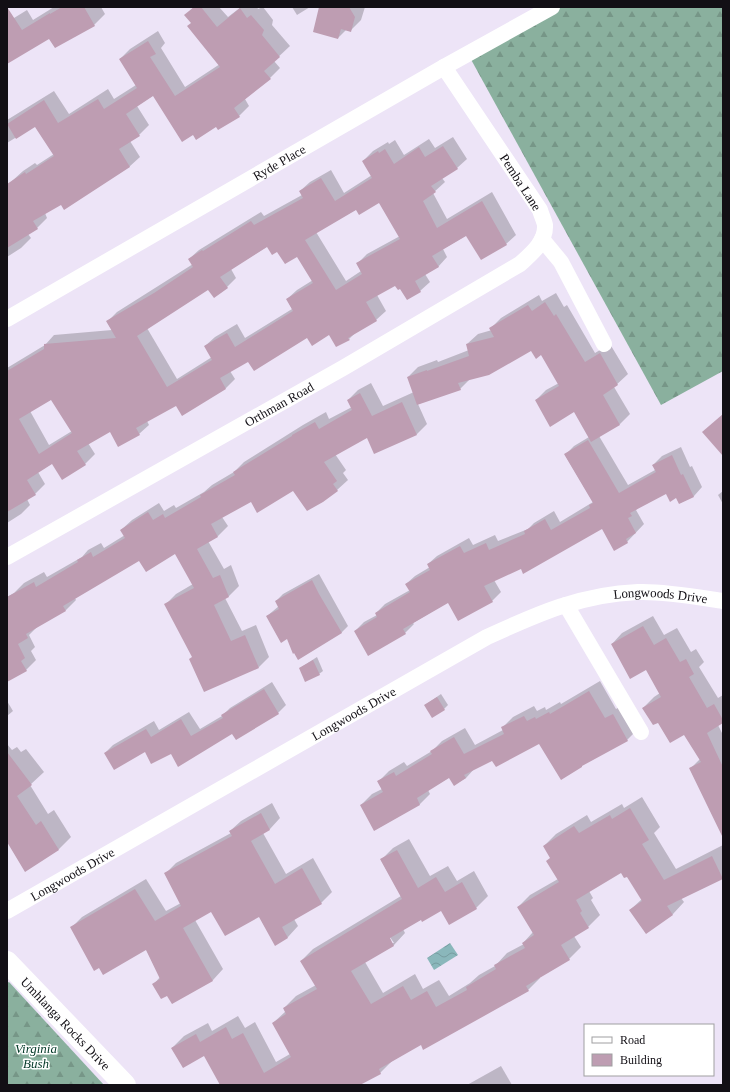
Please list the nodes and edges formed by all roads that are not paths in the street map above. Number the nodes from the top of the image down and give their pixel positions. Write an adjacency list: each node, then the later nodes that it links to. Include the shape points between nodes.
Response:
1 (552, 7): 2 (street, Ryde Place)
2 (444, 67): 3 (street, Pemba Lane, via 540,210 545,225); 4 (street, Ryde Place)
3 (542, 239): 5 (street, via 561,262); 6 (street, Orthman Road, via 533,253 520,264 343,368)
4 (7, 320)
5 (604, 344)
6 (7, 557)
7 (723, 601): 8 (street, Longwoods Drive, via 640,592 603,595)
8 (566, 605): 9 (street); 10 (street, Longwoods Drive, via 533,616 487,637)
9 (641, 732)
10 (7, 911)
11 (7, 962): 12 (main road, Umhlanga Rocks Drive)
12 (125, 1085)

